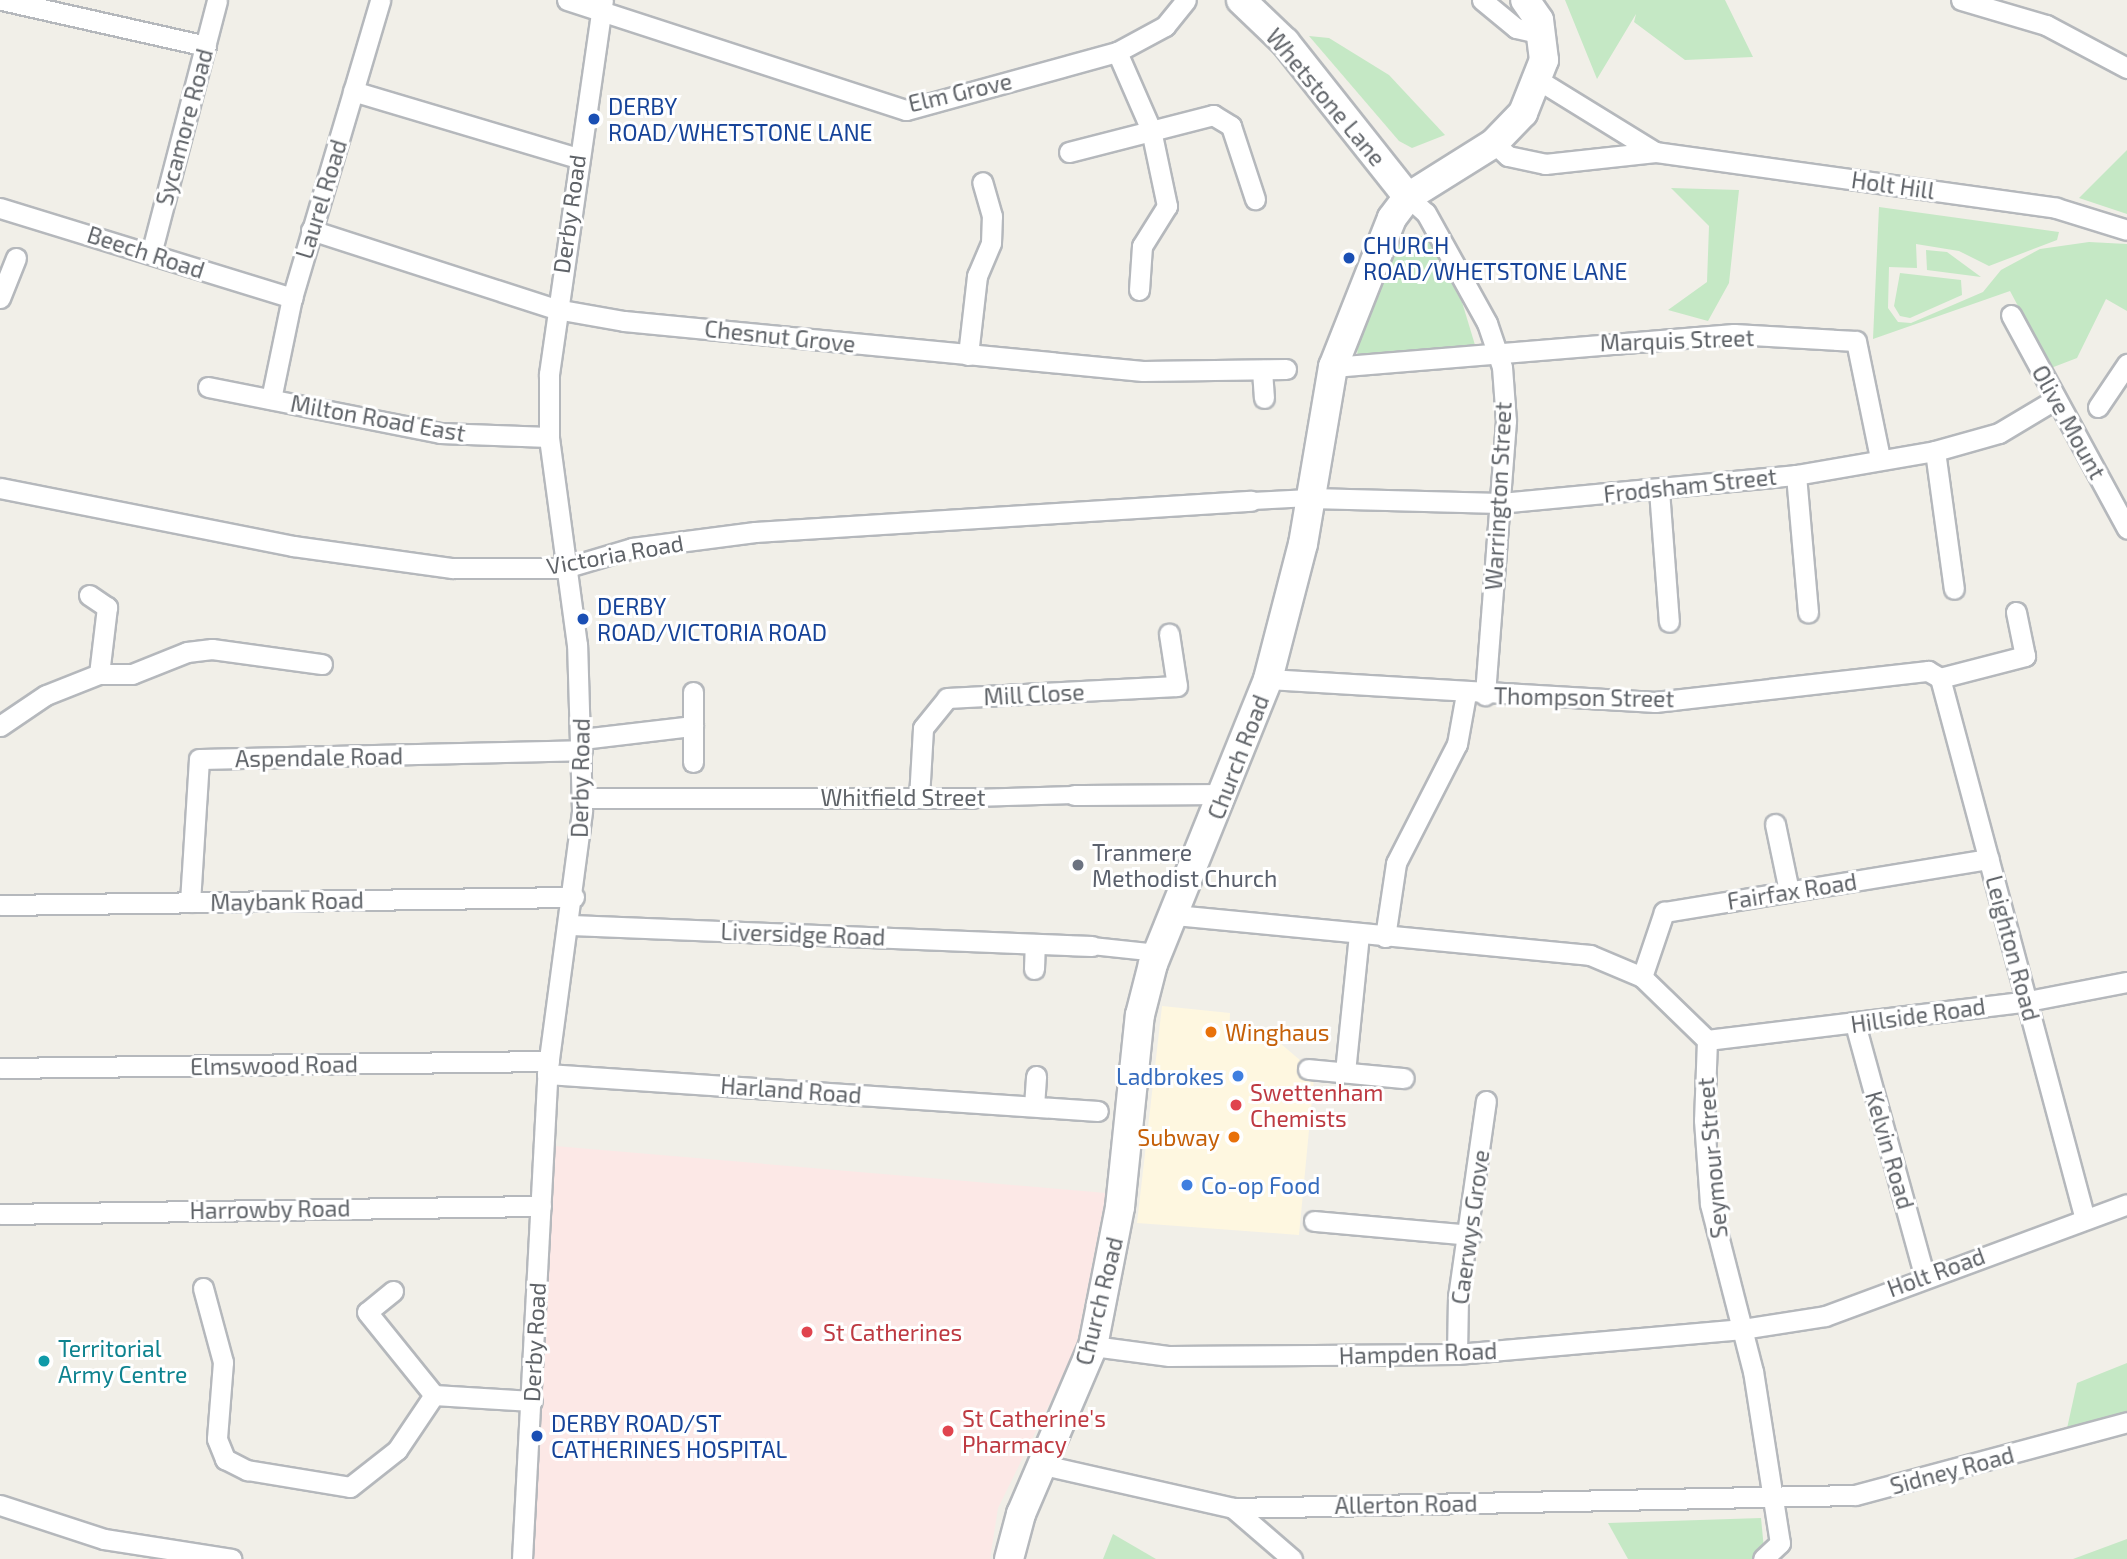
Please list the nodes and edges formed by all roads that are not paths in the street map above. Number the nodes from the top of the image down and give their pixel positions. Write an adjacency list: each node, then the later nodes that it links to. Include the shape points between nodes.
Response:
1 (2, 0): 12 (street)
2 (217, 0): 12 (street, Sycamore Road)
3 (380, 0): 16 (street, Laurel Road)
4 (567, 0): 10 (street, Elm Grove)
5 (1186, 0): 13 (street, Elm Grove, via 1165,26)
6 (1241, 0): 23 (main road, Whetstone Lane, via 1285,42)
7 (1482, 0): 11 (street, via 1516,28)
8 (1525, 0): 11 (main road)
9 (1961, 0): 14 (street, via 2046,24)
10 (602, 4): 13 (street, Elm Grove, via 906,110); 21 (street, Derby Road)
11 (1542, 34): 15 (main road)
12 (206, 46): 28 (street, Sycamore Road)
13 (1117, 52): 17 (street)
14 (2127, 68)
15 (1540, 80): 18 (main road, via 1523,113); 20 (street, Holt Hill)
16 (353, 91): 21 (street); 26 (street, Laurel Road)
17 (1151, 130): 19 (street); 24 (street, via 1213,115 1231,126); 30 (street, via 1167,205 1142,246)
18 (1494, 143): 20 (street, Holt Hill, via 1508,156 1545,164); 23 (main road)
19 (1069, 152)
20 (1655, 152): 27 (street, Holt Hill, via 2056,208)
21 (578, 158): 33 (street, Derby Road)
22 (982, 182): 36 (street, via 992,216 991,243 977,275)
23 (1408, 197): 35 (street, Warrington Street, via 1426,213); 38 (main road, Church Road, via 1376,247)
24 (1255, 200)
25 (0, 208): 28 (street, Beech Road)
26 (311, 230): 32 (street, Laurel Road); 33 (street, Chesnut Grove)
27 (2127, 230)
28 (151, 254): 32 (street, Beech Road)
29 (16, 258): 31 (street)
30 (1139, 290)
31 (0, 298)
32 (292, 298): 43 (street, Laurel Road)
33 (556, 309): 36 (street, Chesnut Grove); 46 (street, Derby Road)
34 (2011, 315): 44 (street, Olive Mount)
35 (1498, 349): 38 (street, Marquis Street); 48 (street, Marquis Street, via 1734,334 1856,341); 54 (street, Warrington Street, via 1506,421)
36 (968, 355): 40 (street, Chesnut Grove, via 1143,371)
37 (2127, 364): 45 (street)
38 (1333, 367): 52 (main road, Church Road)
39 (1286, 369): 40 (street, Chesnut Grove)
40 (1262, 370): 42 (street)
41 (208, 387): 43 (street, Milton Road East)
42 (1264, 398)
43 (271, 400): 46 (street, Milton Road East, via 440,433)
44 (2056, 400): 47 (street, Frodsham Street, via 1999,433); 55 (street, Olive Mount)
45 (2098, 407)
46 (549, 437): 56 (street, Derby Road)
47 (1935, 452): 48 (street, Frodsham Street); 57 (street)
48 (1880, 458): 49 (street, Frodsham Street)
49 (1796, 475): 51 (street, Frodsham Street); 59 (street)
50 (0, 488): 56 (street, Victoria Road, via 293,546 452,568)
51 (1659, 490): 54 (street, Frodsham Street); 61 (street)
52 (1311, 498): 53 (street); 54 (street, Frodsham Street); 66 (main road, Church Road)
53 (1251, 501): 56 (street, Victoria Road, via 1193,496 754,531 632,548)
54 (1500, 503): 68 (street, Warrington Street)
55 (2127, 528)
56 (565, 568): 71 (street, Derby Road)
57 (1954, 589)
58 (89, 595): 64 (street, via 107,607)
59 (1808, 612)
60 (2016, 612): 65 (street, via 2025,656)
61 (1669, 622)
62 (1169, 634): 77 (street, Mill Close, via 1177,686 947,698 923,727)
63 (322, 664): 64 (street, via 212,649 132,674)
64 (99, 674): 69 (street, via 46,695)
65 (1940, 678): 68 (street, Thompson Street, via 1928,671 1655,702); 79 (street, Leighton Road)
66 (1268, 679): 68 (street, Thompson Street); 74 (main road, Church Road)
67 (693, 692): 70 (street)
68 (1475, 694): 87 (street, Warrington Street, via 1457,744 1396,863)
69 (0, 726)
70 (693, 726): 71 (street); 72 (street)
71 (582, 744): 75 (street, Derby Road); 82 (street, Aspendale Road, via 199,759)
72 (693, 762)
73 (1074, 794): 74 (street, Whitfield Street); 76 (street, Whitfield Street)
74 (1224, 794): 84 (main road, Church Road)
75 (582, 797): 77 (street, Whitfield Street); 81 (street, Derby Road)
76 (973, 797): 77 (street, Whitfield Street)
77 (919, 798)
78 (1775, 824): 80 (street)
79 (1989, 859): 80 (street, Fairfax Road); 94 (street, Leighton Road)
80 (1789, 891): 92 (street, Fairfax Road, via 1664,912)
81 (574, 897): 82 (street, Maybank Road); 85 (street, Derby Road)
82 (190, 902): 83 (street, Maybank Road)
83 (0, 905)
84 (1175, 915): 86 (street); 90 (main road, Church Road)
85 (571, 925): 88 (street, Liversidge Road); 98 (street, Derby Road)
86 (1359, 934): 87 (street); 100 (street)
87 (1385, 937): 92 (street, via 1590,955)
88 (1035, 944): 89 (street, Liversidge Road); 91 (street)
89 (1092, 946): 90 (street)
90 (1158, 953): 106 (main road, Church Road, via 1140,1015)
91 (1034, 969)
92 (1642, 977): 96 (street)
93 (2127, 982): 94 (street, Hillside Road)
94 (2028, 1001): 95 (street, Hillside Road); 110 (street, Leighton Road)
95 (1855, 1024): 96 (street, Hillside Road); 113 (street, Kelvin Road)
96 (1707, 1040): 116 (street, Seymour Street, via 1704,1120 1710,1204 1724,1278)
97 (0, 1068): 98 (street, Elmswood Road)
98 (548, 1068): 104 (street, Harland Road); 108 (street, Derby Road)
99 (1308, 1069): 100 (street)
100 (1345, 1072): 102 (street)
101 (1036, 1076): 104 (street)
102 (1404, 1078)
103 (1486, 1101): 112 (street, Caerwys Grove)
104 (1034, 1106): 105 (street, Harland Road)
105 (1098, 1111): 106 (street)
106 (1128, 1113): 117 (main road, Church Road, via 1120,1207)
107 (2127, 1204): 110 (street, Holt Road)
108 (541, 1206): 109 (street, Harrowby Road); 120 (street, Derby Road)
109 (0, 1214)
110 (2085, 1219): 113 (street, Holt Road)
111 (1314, 1221): 112 (street)
112 (1470, 1236): 118 (street, Caerwys Grove)
113 (1924, 1275): 116 (street, Holt Road, via 1825,1315)
114 (203, 1288): 119 (street, via 223,1362 217,1439 225,1459 247,1470 350,1487 397,1450)
115 (393, 1291): 119 (street, via 367,1312)
116 (1743, 1329): 118 (street, Hampden Road); 123 (street, Seymour Street)
117 (1093, 1346): 118 (street, Hampden Road, via 1169,1356); 122 (main road, Church Road)
118 (1457, 1354)
119 (434, 1395): 120 (street)
120 (531, 1401): 128 (street, Derby Road)
121 (2127, 1422): 123 (street, Sidney Road, via 1855,1495)
122 (1044, 1465): 125 (street, Allerton Road); 126 (main road, Church Road)
123 (1773, 1497): 125 (street, Allerton Road); 130 (street, Seymour Street, via 1780,1543)
124 (0, 1505): 127 (street, via 104,1539)
125 (1233, 1508): 129 (street)
126 (1013, 1558)
127 (231, 1559)
128 (522, 1559)
129 (1292, 1559)
130 (1763, 1559)

